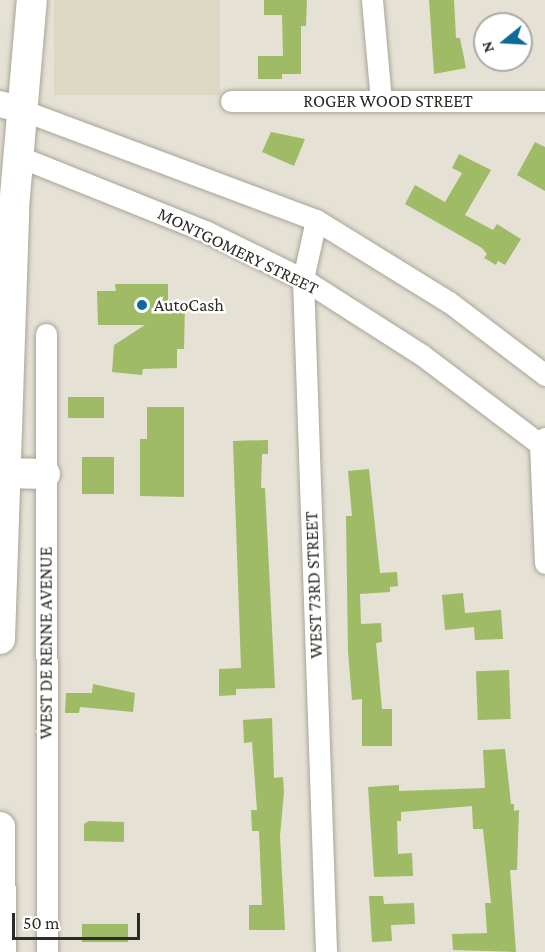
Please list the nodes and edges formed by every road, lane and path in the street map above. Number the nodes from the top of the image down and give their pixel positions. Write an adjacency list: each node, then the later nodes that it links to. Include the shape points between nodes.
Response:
1 (32, 0): 6 (highway)
2 (372, 0): 3 (street)
3 (381, 100): 4 (street, ROGER WOOD STREET); 5 (street, ROGER WOOD STREET)
4 (231, 101)
5 (545, 101)
6 (11, 107): 7 (highway); 8 (street)
7 (10, 154): 9 (street, MONTGOMERY STREET, via 206,231); 13 (highway, via 14,208)
8 (316, 220): 9 (street, WEST 73RD STREET); 11 (street, via 449,302)
9 (303, 279): 12 (street, MONTGOMERY STREET, via 422,355); 20 (street, WEST 73RD STREET)
10 (46, 334): 14 (street, WEST DE RENNE AVENUE)
11 (545, 375)
12 (543, 443): 15 (street)
13 (4, 473): 14 (highway); 16 (highway)
14 (45, 474): 19 (street, WEST DE RENNE AVENUE)
15 (545, 563)
16 (0, 639)
17 (0, 827): 18 (highway)
18 (1, 952)
19 (47, 952)
20 (326, 952)

